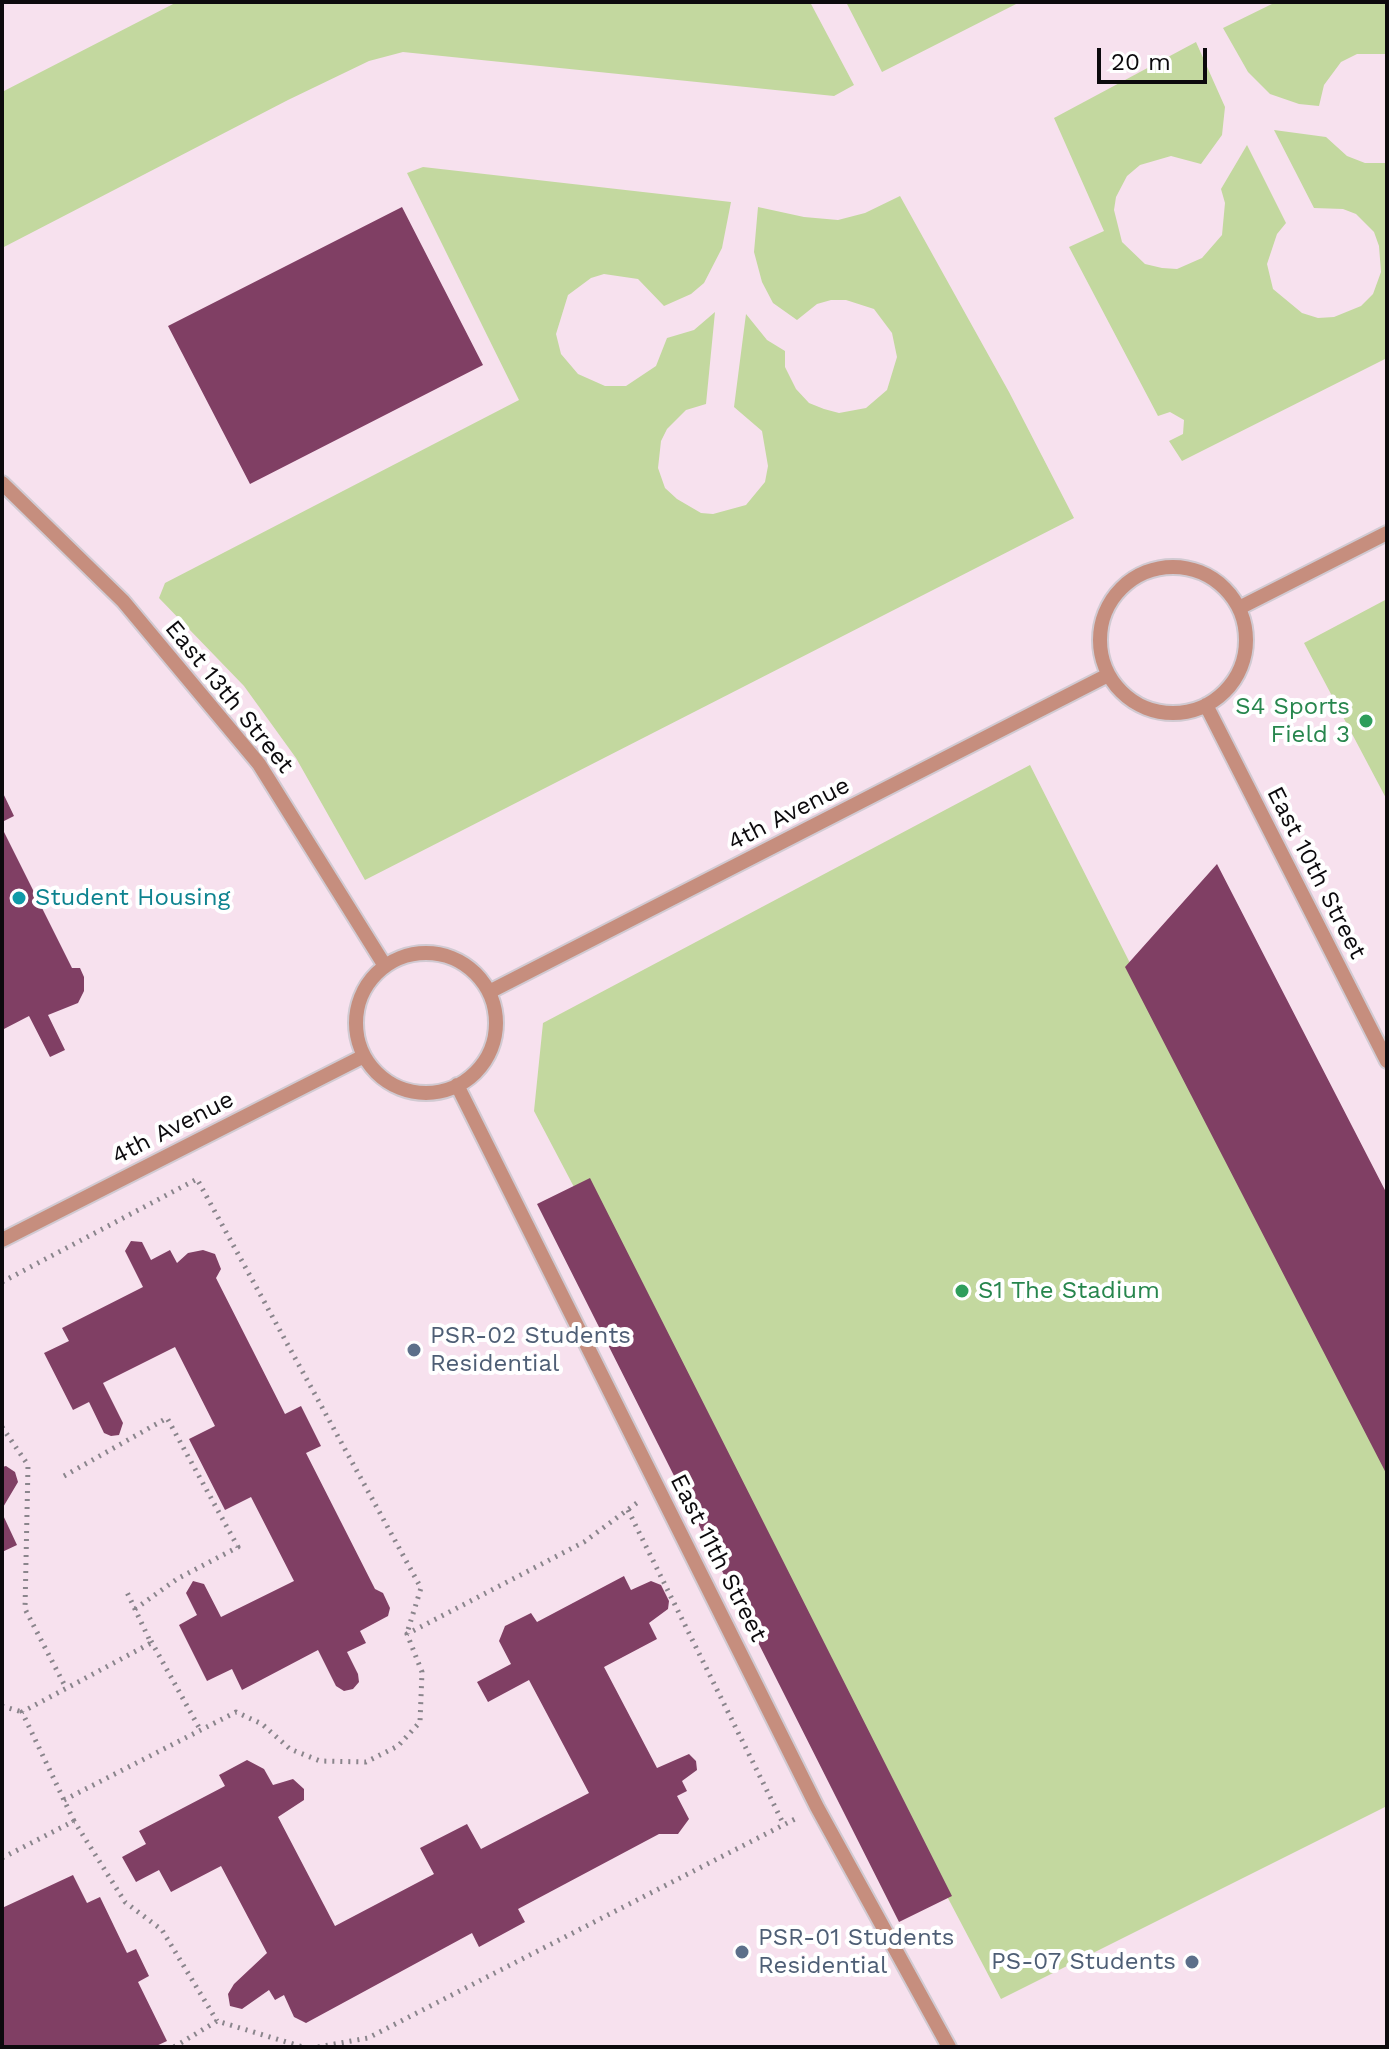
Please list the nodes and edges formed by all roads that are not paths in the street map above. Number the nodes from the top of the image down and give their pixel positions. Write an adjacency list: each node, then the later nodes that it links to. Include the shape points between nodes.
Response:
1 (2, 483): 6 (lane, East 13th Street, via 123,601 259,764)
2 (1387, 533): 3 (lane)
3 (1239, 608): 4 (lane, via 1226,589 1190,569 1169,567 1140,576 1104,613 1101,654); 5 (lane, via 1246,636 1242,667 1231,685)
4 (1108, 675): 5 (lane, via 1137,704 1156,711 1177,713); 7 (lane, 4th Avenue)
5 (1206, 705): 9 (lane, East 10th Street)
6 (385, 966): 7 (lane, via 403,956 442,955 477,974); 8 (lane, via 361,997 357,1037)
7 (489, 992): 10 (lane, via 497,1029 492,1049 482,1066)
8 (364, 1056): 10 (lane, via 376,1072 410,1091 430,1093); 11 (lane, 4th Avenue)
9 (1387, 1061)
10 (457, 1085): 12 (lane, East 11th Street, via 817,1807)
11 (2, 1240)
12 (949, 2047)

